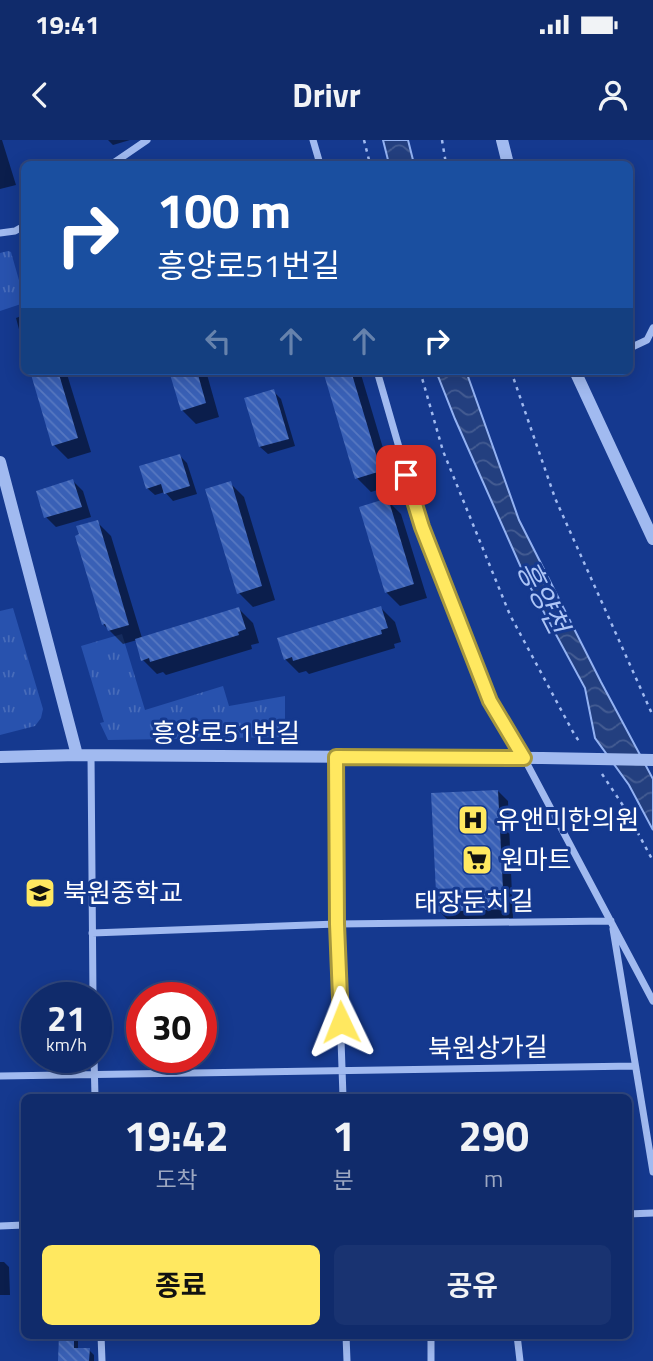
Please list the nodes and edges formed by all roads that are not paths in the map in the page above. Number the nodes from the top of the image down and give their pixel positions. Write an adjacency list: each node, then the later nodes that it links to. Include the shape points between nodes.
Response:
1 (146, 140): 4 (street)
2 (313, 140): 5 (street)
3 (502, 140): 6 (street)
4 (116, 161)
5 (319, 161)
6 (507, 161)
7 (21, 228): 8 (street)
8 (0, 233)
9 (653, 328): 10 (street, via 647,340)
10 (633, 347)
11 (378, 375): 19 (street, via 422,527 490,701)
12 (577, 375): 14 (street)
13 (1, 466): 15 (street)
14 (653, 539)
15 (77, 755): 16 (street, 흥양로51번길); 17 (street, 흥양로51번길)
16 (91, 755): 18 (street, 흥양로51번길); 23 (street)
17 (0, 757)
18 (336, 757): 19 (street, 흥양로51번길); 22 (street)
19 (524, 758): 20 (street, 흥양로51번길, bridge); 21 (street)
20 (653, 760)
21 (611, 921): 22 (street, 태장둔치길); 25 (street); 26 (street)
22 (337, 924): 23 (street, 태장둔치길); 27 (street)
23 (92, 933): 24 (street)
24 (93, 982)
25 (653, 1001)
26 (635, 1066): 27 (street, 북원상가길); 32 (street)
27 (342, 1071): 28 (street, 북원상가길); 31 (street)
28 (94, 1074): 29 (street, 북원상가길); 30 (street)
29 (0, 1076)
30 (95, 1094)
31 (342, 1094)
32 (653, 1172)
33 (632, 1213): 34 (street)
34 (653, 1213)
35 (21, 1225): 36 (street)
36 (0, 1226)
37 (101, 1339): 41 (street)
38 (346, 1339): 42 (street)
39 (431, 1339): 43 (street)
40 (517, 1339): 44 (street)
41 (102, 1361)
42 (347, 1361)
43 (431, 1361)
44 (520, 1361)

